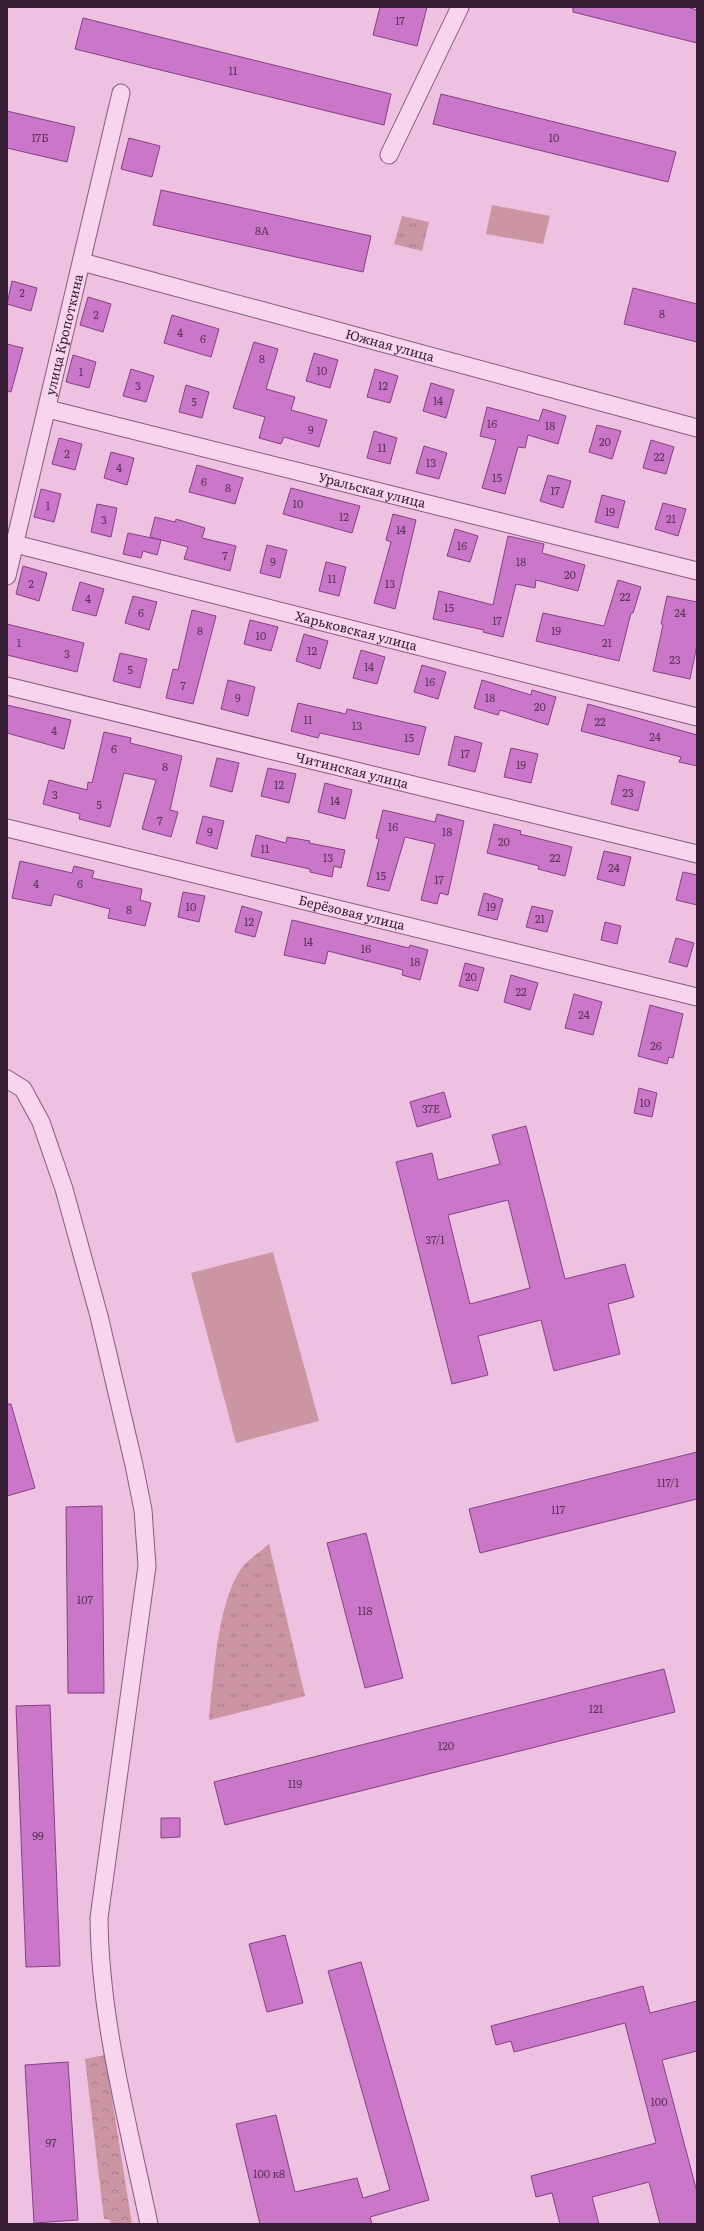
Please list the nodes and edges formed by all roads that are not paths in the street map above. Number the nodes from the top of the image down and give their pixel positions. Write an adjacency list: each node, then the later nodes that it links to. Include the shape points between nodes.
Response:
1 (460, 7): 3 (street)
2 (121, 93): 4 (street, улица Кропоткина)
3 (389, 155)
4 (82, 262): 5 (street, улица Кропоткина); 6 (street, Южная улица)
5 (48, 409): 7 (street, улица Кропоткина); 8 (street, Уральская улица)
6 (697, 428)
7 (15, 544): 9 (street, улица Кропоткина); 11 (street, Харьковская улица)
8 (697, 571)
9 (7, 576)
10 (7, 686): 13 (street, Читинская улица)
11 (697, 717)
12 (7, 828): 14 (street, Берёзовая улица)
13 (697, 854)
14 (697, 997)
15 (7, 1079): 16 (street, via 22,1089 41,1122 64,1190 99,1316 143,1510 147,1566 99,1932 110,2037)
16 (149, 2224)

